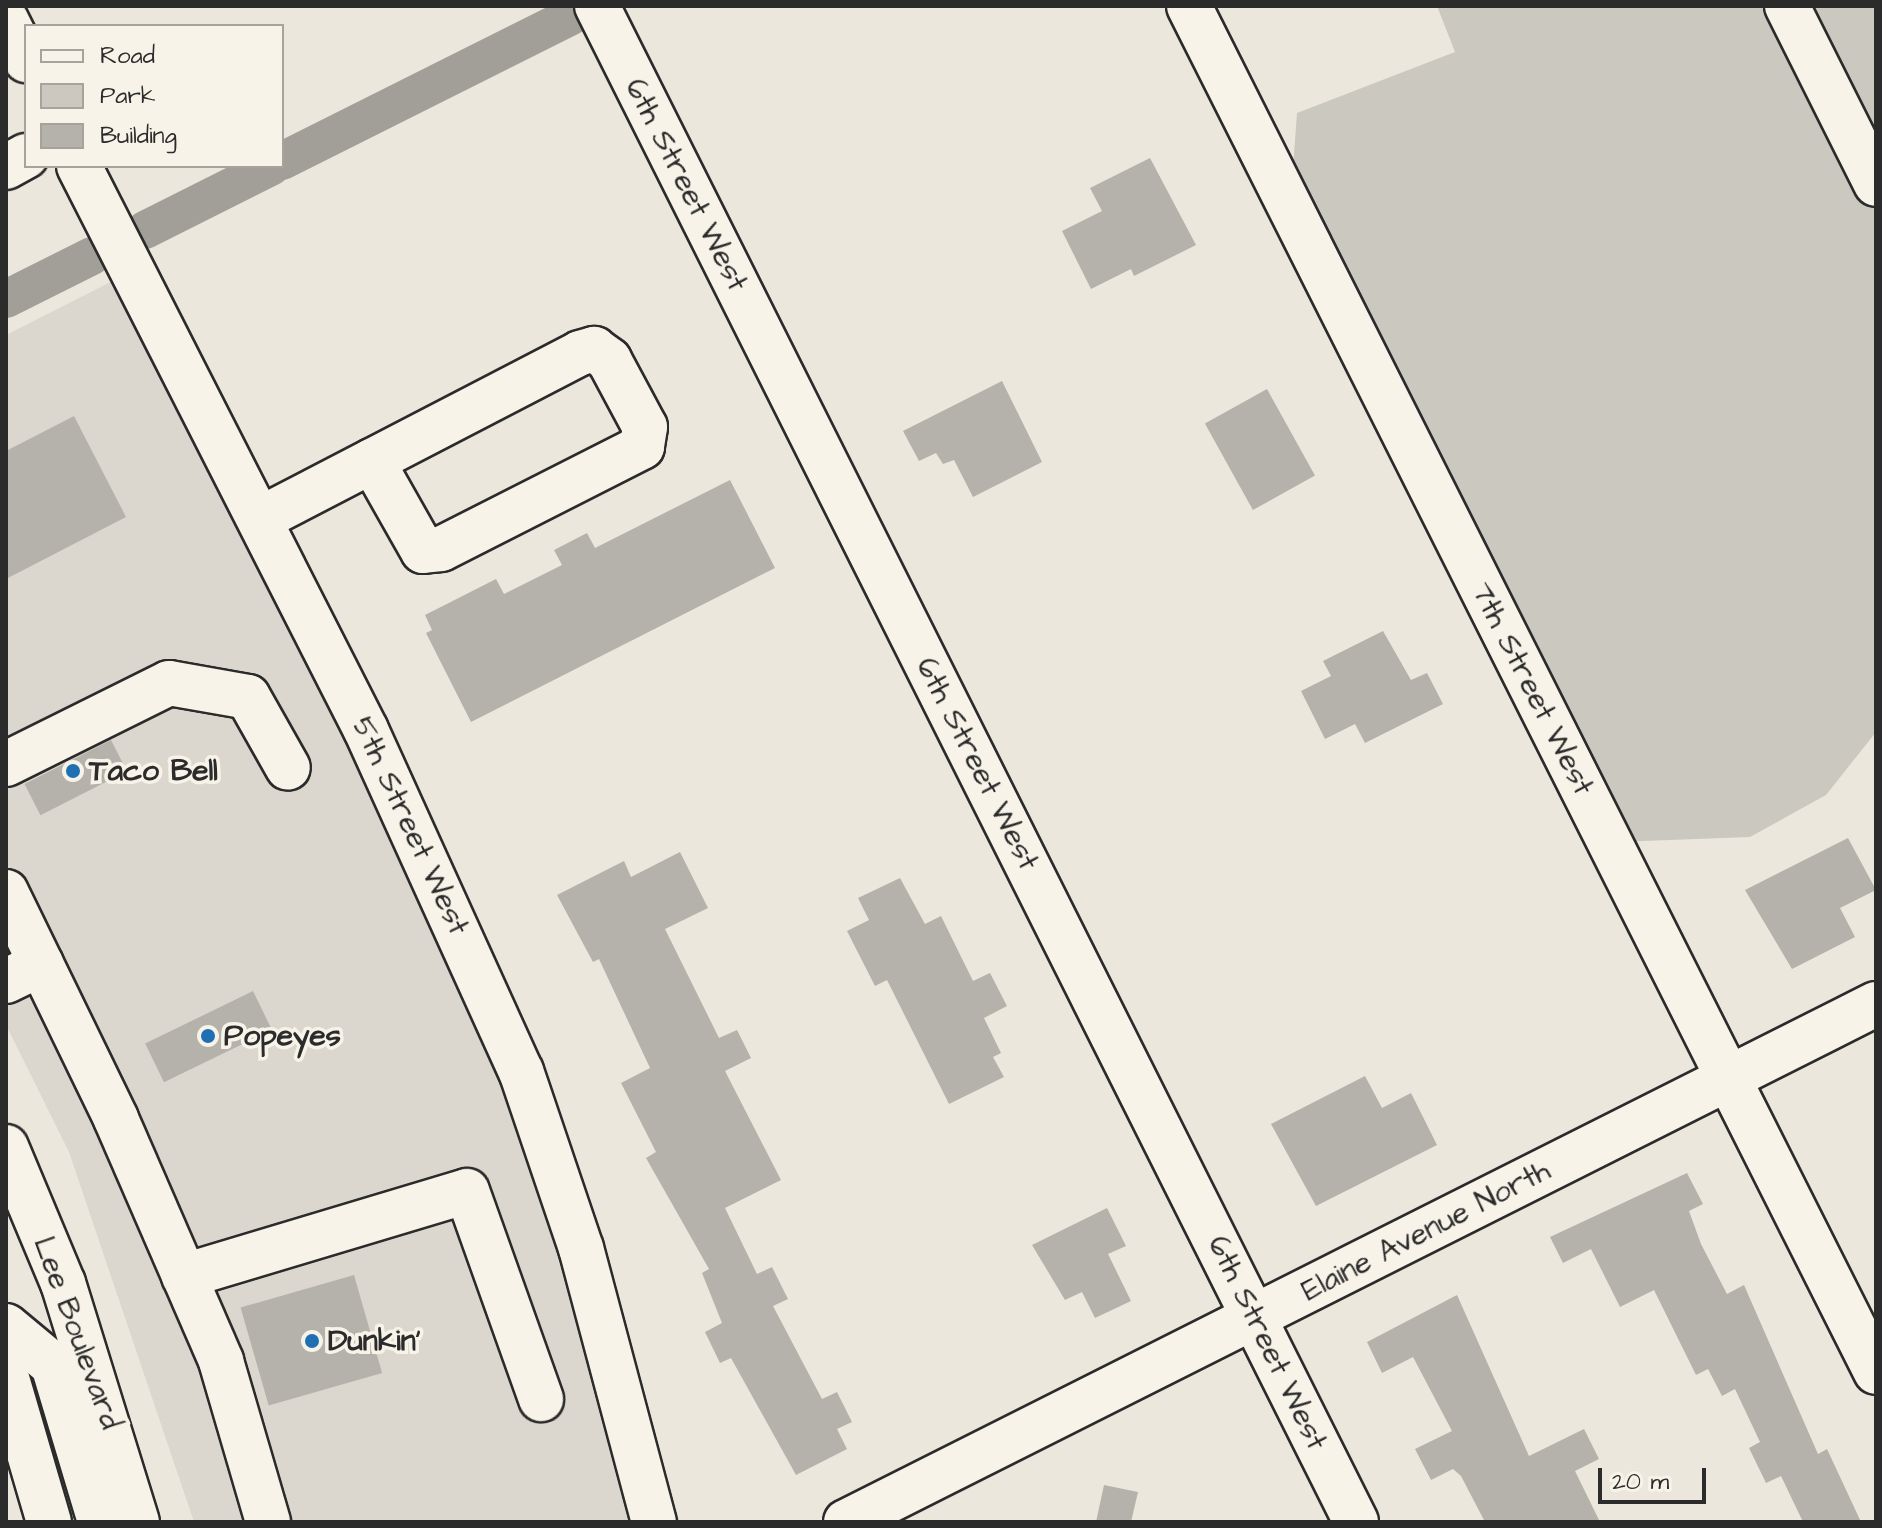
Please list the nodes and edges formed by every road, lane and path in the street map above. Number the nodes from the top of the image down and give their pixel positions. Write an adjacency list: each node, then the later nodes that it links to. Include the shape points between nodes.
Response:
1 (597, 6): 20 (street, 6th Street West)
2 (1189, 6): 17 (street, 7th Street West)
3 (1787, 6): 9 (street)
4 (6, 20): 5 (street)
5 (24, 56)
6 (24, 157): 7 (street)
7 (6, 167)
8 (80, 168): 11 (street, 5th Street West)
9 (1876, 184)
10 (372, 461): 10 (street, via 594,349 609,360 645,427 642,447 441,549 423,551); 11 (street)
11 (260, 519): 29 (street, 5th Street West, via 366,730 521,1071 598,1306)
12 (6, 764): 13 (street, via 169,683 248,697)
13 (288, 768)
14 (6, 892): 15 (street)
15 (24, 973): 19 (street)
16 (1876, 1004): 17 (street, Elaine Avenue North)
17 (1728, 1078): 20 (street, Elaine Avenue North); 22 (street, 7th Street West)
18 (6, 1147): 27 (street, Lee Boulevard, via 63,1283)
19 (184, 1276): 24 (street, via 467,1191); 28 (street, via 221,1361)
20 (1254, 1317): 30 (street, Elaine Avenue North); 31 (street, 6th Street West)
21 (6, 1326): 26 (street, via 53,1365)
22 (1876, 1372)
23 (6, 1375): 25 (street)
24 (541, 1399)
25 (49, 1522)
26 (100, 1522)
27 (137, 1522)
28 (268, 1522)
29 (654, 1522)
30 (846, 1522)
31 (1356, 1522)

